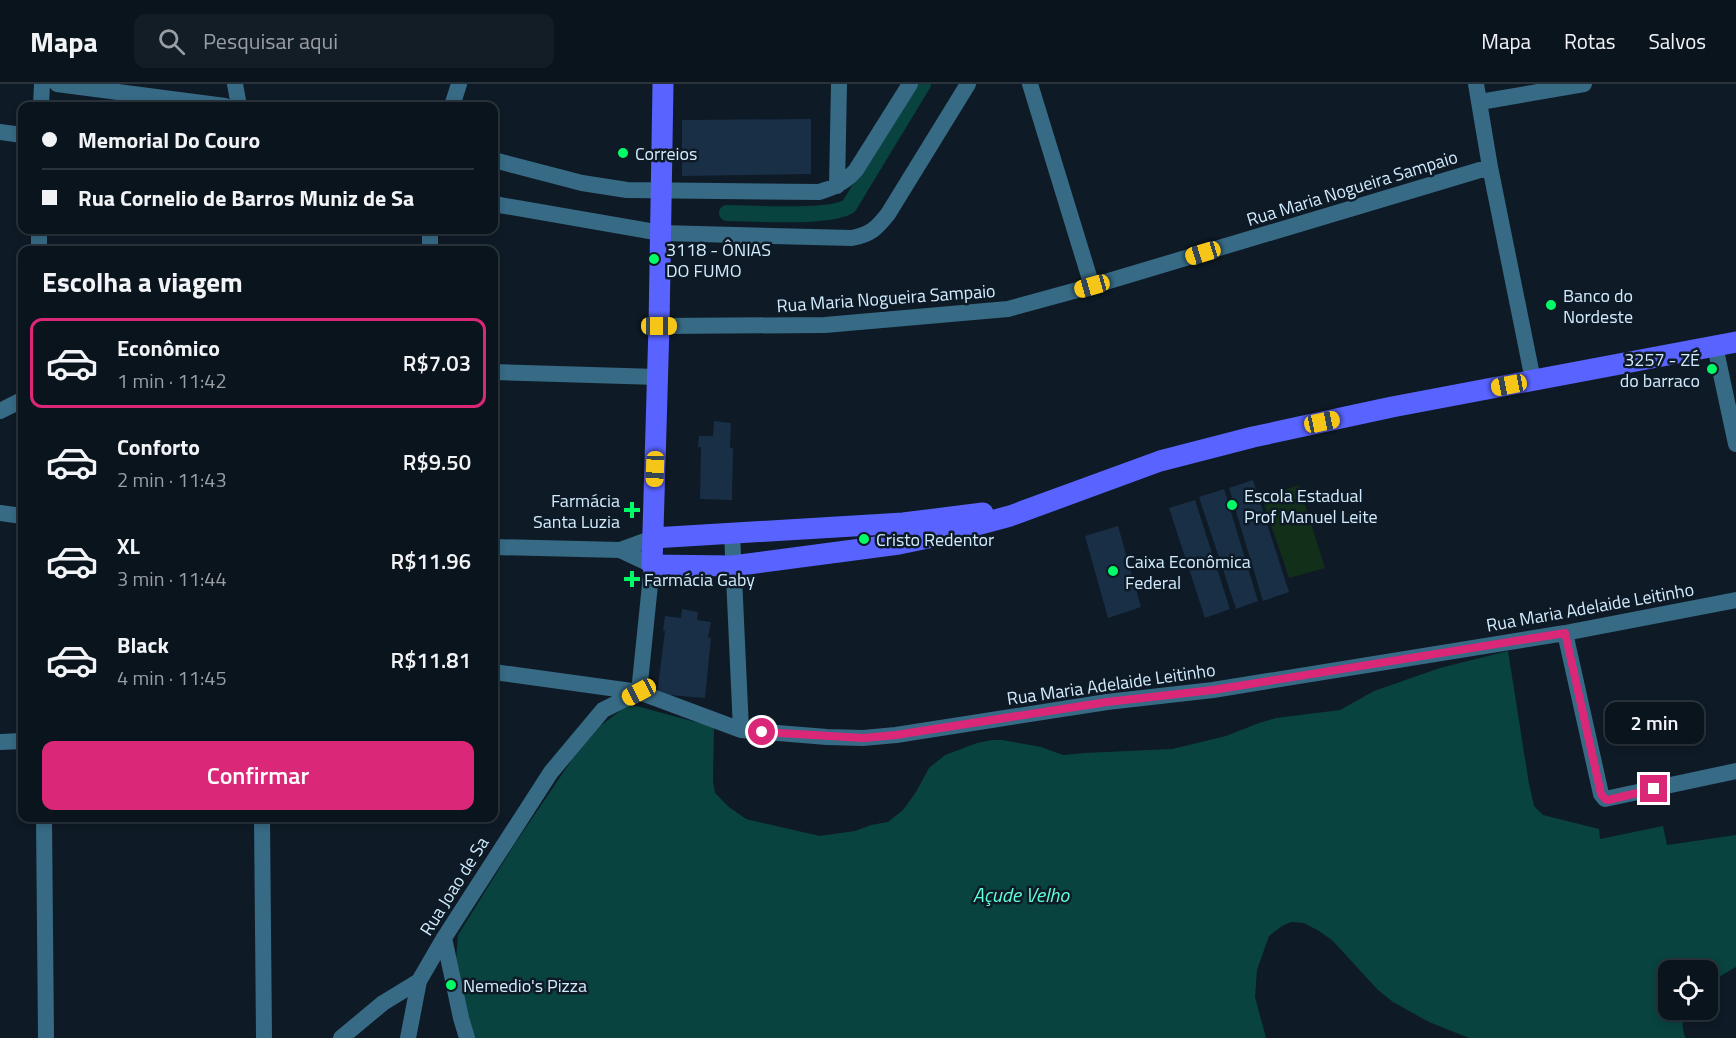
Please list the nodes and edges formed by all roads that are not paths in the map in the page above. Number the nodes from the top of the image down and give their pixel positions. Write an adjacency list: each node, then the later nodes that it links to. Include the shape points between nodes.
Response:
1 (42, 84): 12 (street)
2 (57, 84): 13 (street)
3 (235, 84): 14 (street)
4 (459, 84): 15 (street)
5 (663, 84): 22 (main road)
6 (839, 84): 21 (street)
7 (910, 84): 21 (street, via 856,170)
8 (968, 84): 24 (street, via 888,214 877,229 866,235 852,238)
9 (1030, 84): 25 (street)
10 (1476, 84): 16 (street)
11 (1584, 84): 16 (street)
12 (41, 102)
13 (194, 102)
14 (238, 102)
15 (453, 102)
16 (1480, 102): 20 (street)
17 (0, 132): 18 (street)
18 (18, 134)
19 (498, 161): 22 (street, via 582,183)
20 (1490, 167): 25 (street, Rua Maria Nogueira Sampaio); 31 (street)
21 (837, 186): 22 (street, via 819,192)
22 (661, 191): 24 (main road)
23 (498, 205): 24 (street)
24 (661, 233): 26 (main road)
25 (1092, 286): 26 (street, Rua Maria Nogueira Sampaio, via 1008,309 951,315 825,325)
26 (659, 326): 30 (main road)
27 (1736, 342): 28 (main road)
28 (1715, 346): 31 (main road); 34 (street)
29 (498, 372): 30 (street)
30 (658, 377): 41 (main road)
31 (1533, 380): 35 (main road, via 1253,436 1160,461)
32 (18, 402): 33 (street)
33 (0, 411)
34 (1736, 444)
35 (1031, 508): 38 (main road); 43 (main road, via 947,533)
36 (0, 513): 37 (street)
37 (18, 515)
38 (864, 525): 39 (main road); 43 (main road, via 857,533)
39 (794, 529): 40 (main road); 45 (main road)
40 (732, 533): 41 (main road); 47 (street)
41 (653, 538): 44 (street); 46 (main road)
42 (498, 547): 44 (street)
43 (864, 549): 45 (main road)
44 (620, 550): 46 (street)
45 (798, 557): 47 (main road)
46 (652, 565): 47 (main road); 51 (street)
47 (733, 566): 52 (street)
48 (1736, 600): 49 (street, Rua Maria Adelaide Leitinho)
49 (1565, 633): 52 (street, Rua Maria Adelaide Leitinho, via 1213,690 1107,702 896,735 827,737); 55 (street, via 1605,799)
50 (498, 673): 51 (street, Rua Maria Adelaide Leitinho)
51 (639, 692): 52 (street, Rua Maria Adelaide Leitinho); 58 (street, Rua Joao de Sa, via 603,710 551,772)
52 (741, 730)
53 (18, 741): 54 (street)
54 (0, 742)
55 (1736, 771)
56 (44, 822): 60 (street)
57 (262, 822): 61 (street)
58 (444, 938): 59 (street, Rua Joao de Sa); 64 (street)
59 (419, 981): 62 (street, Rua Joao de Sa, via 383,1003); 63 (street)
60 (46, 1038)
61 (264, 1038)
62 (341, 1038)
63 (408, 1038)
64 (467, 1038)

